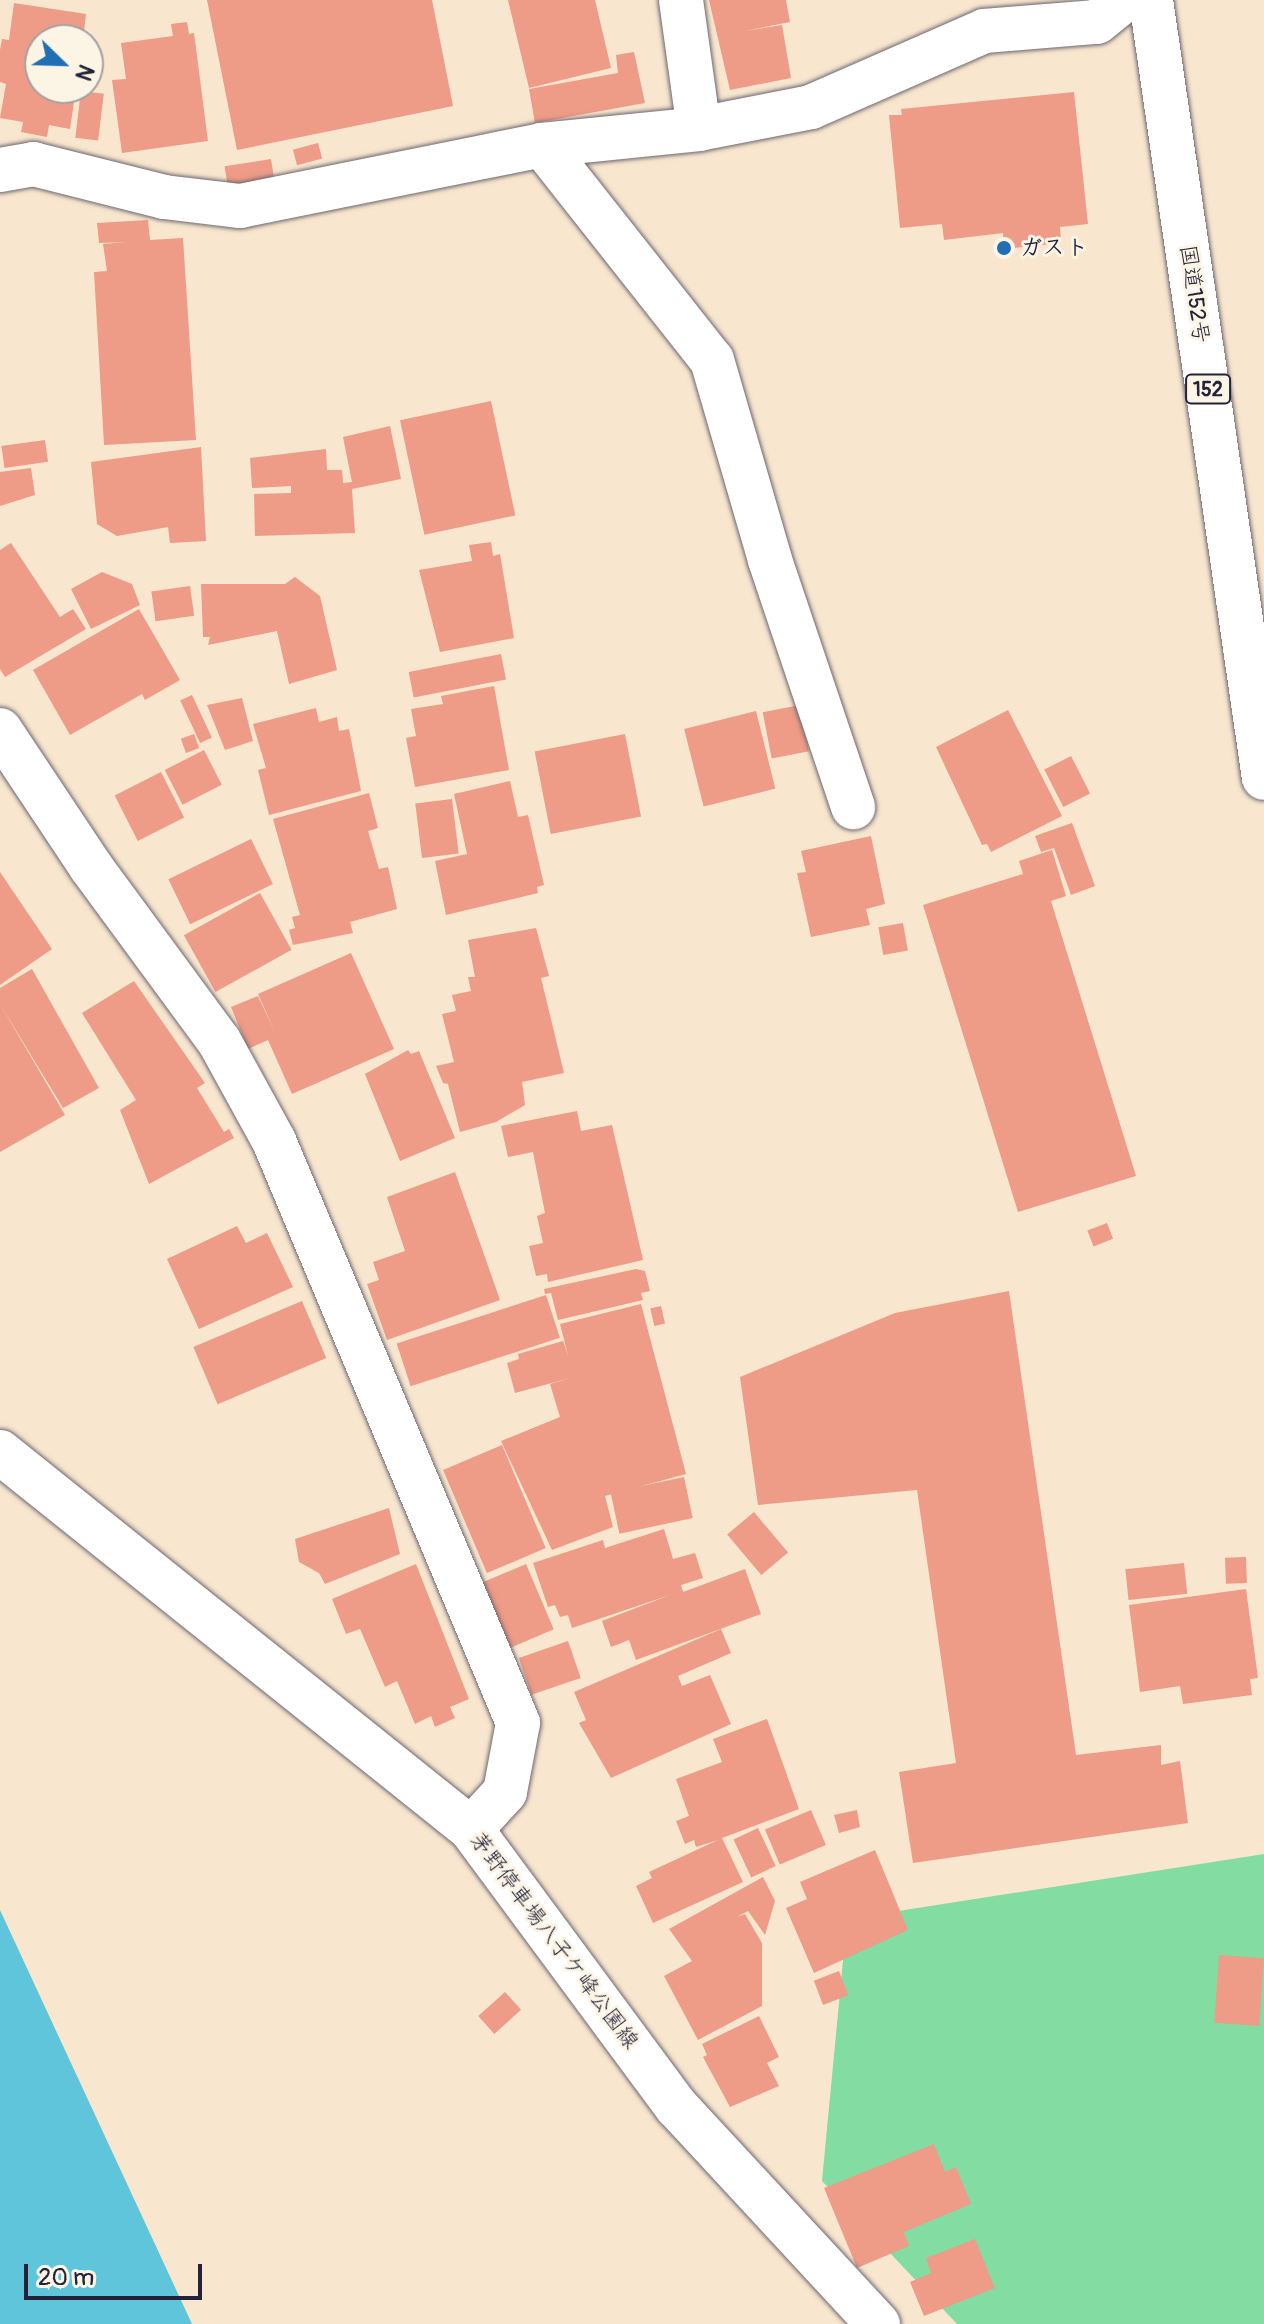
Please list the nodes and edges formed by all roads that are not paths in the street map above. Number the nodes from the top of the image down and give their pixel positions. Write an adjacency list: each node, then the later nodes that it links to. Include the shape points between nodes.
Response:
1 (681, 0): 4 (main road)
2 (1124, 0): 4 (main road, via 1097,22 984,31 811,107)
3 (1151, 0): 8 (main road, 国道152号 / 152)
4 (699, 129): 5 (main road)
5 (542, 145): 6 (main road, via 240,206 164,197 33,164); 9 (main road, via 712,360 770,560)
6 (0, 170)
7 (0, 730): 11 (main road, via 91,867 219,1041 274,1141 518,1723 505,1792)
8 (1264, 778)
9 (853, 807)
10 (0, 1452): 11 (main road, 茅野停車場八子ケ峰公園線)
11 (471, 1829): 12 (main road, 茅野停車場八子ケ峰公園線, via 677,2107)
12 (862, 2315)

